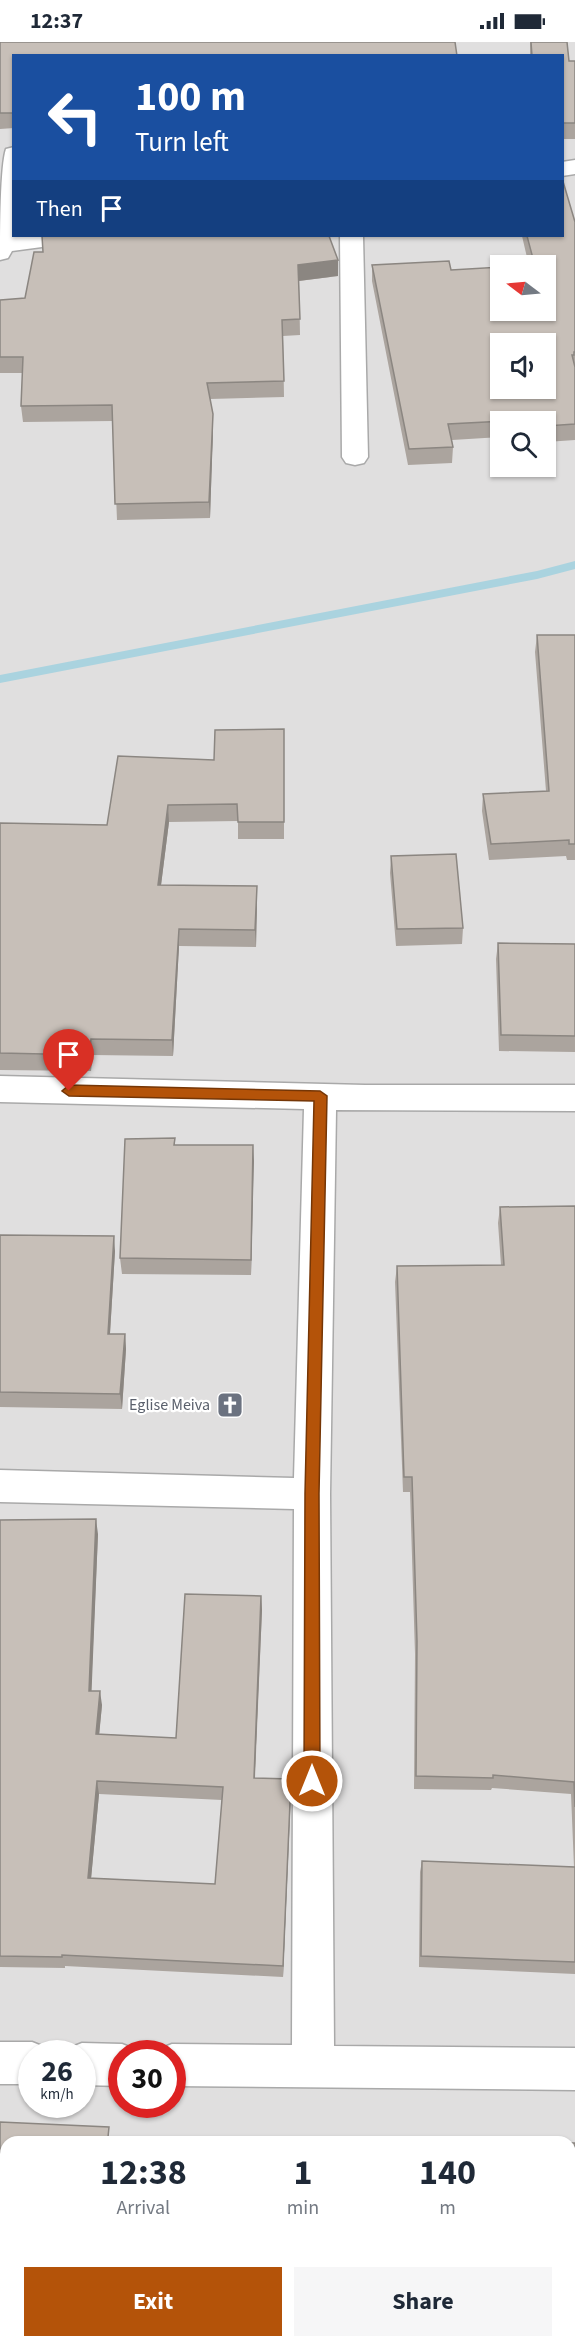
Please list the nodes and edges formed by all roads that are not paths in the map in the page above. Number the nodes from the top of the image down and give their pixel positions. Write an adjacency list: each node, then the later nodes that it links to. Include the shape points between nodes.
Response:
1 (12, 167): 4 (street)
2 (72, 237): 4 (street)
3 (351, 237): 5 (street)
4 (0, 248)
5 (355, 457)
6 (0, 1089): 7 (street)
7 (320, 1096): 8 (street); 10 (street)
8 (575, 1098)
9 (0, 1486): 10 (street)
10 (312, 1494): 14 (street)
11 (0, 2063): 12 (street)
12 (18, 2063)
13 (186, 2065): 14 (street)
14 (313, 2067): 15 (street)
15 (575, 2069)

